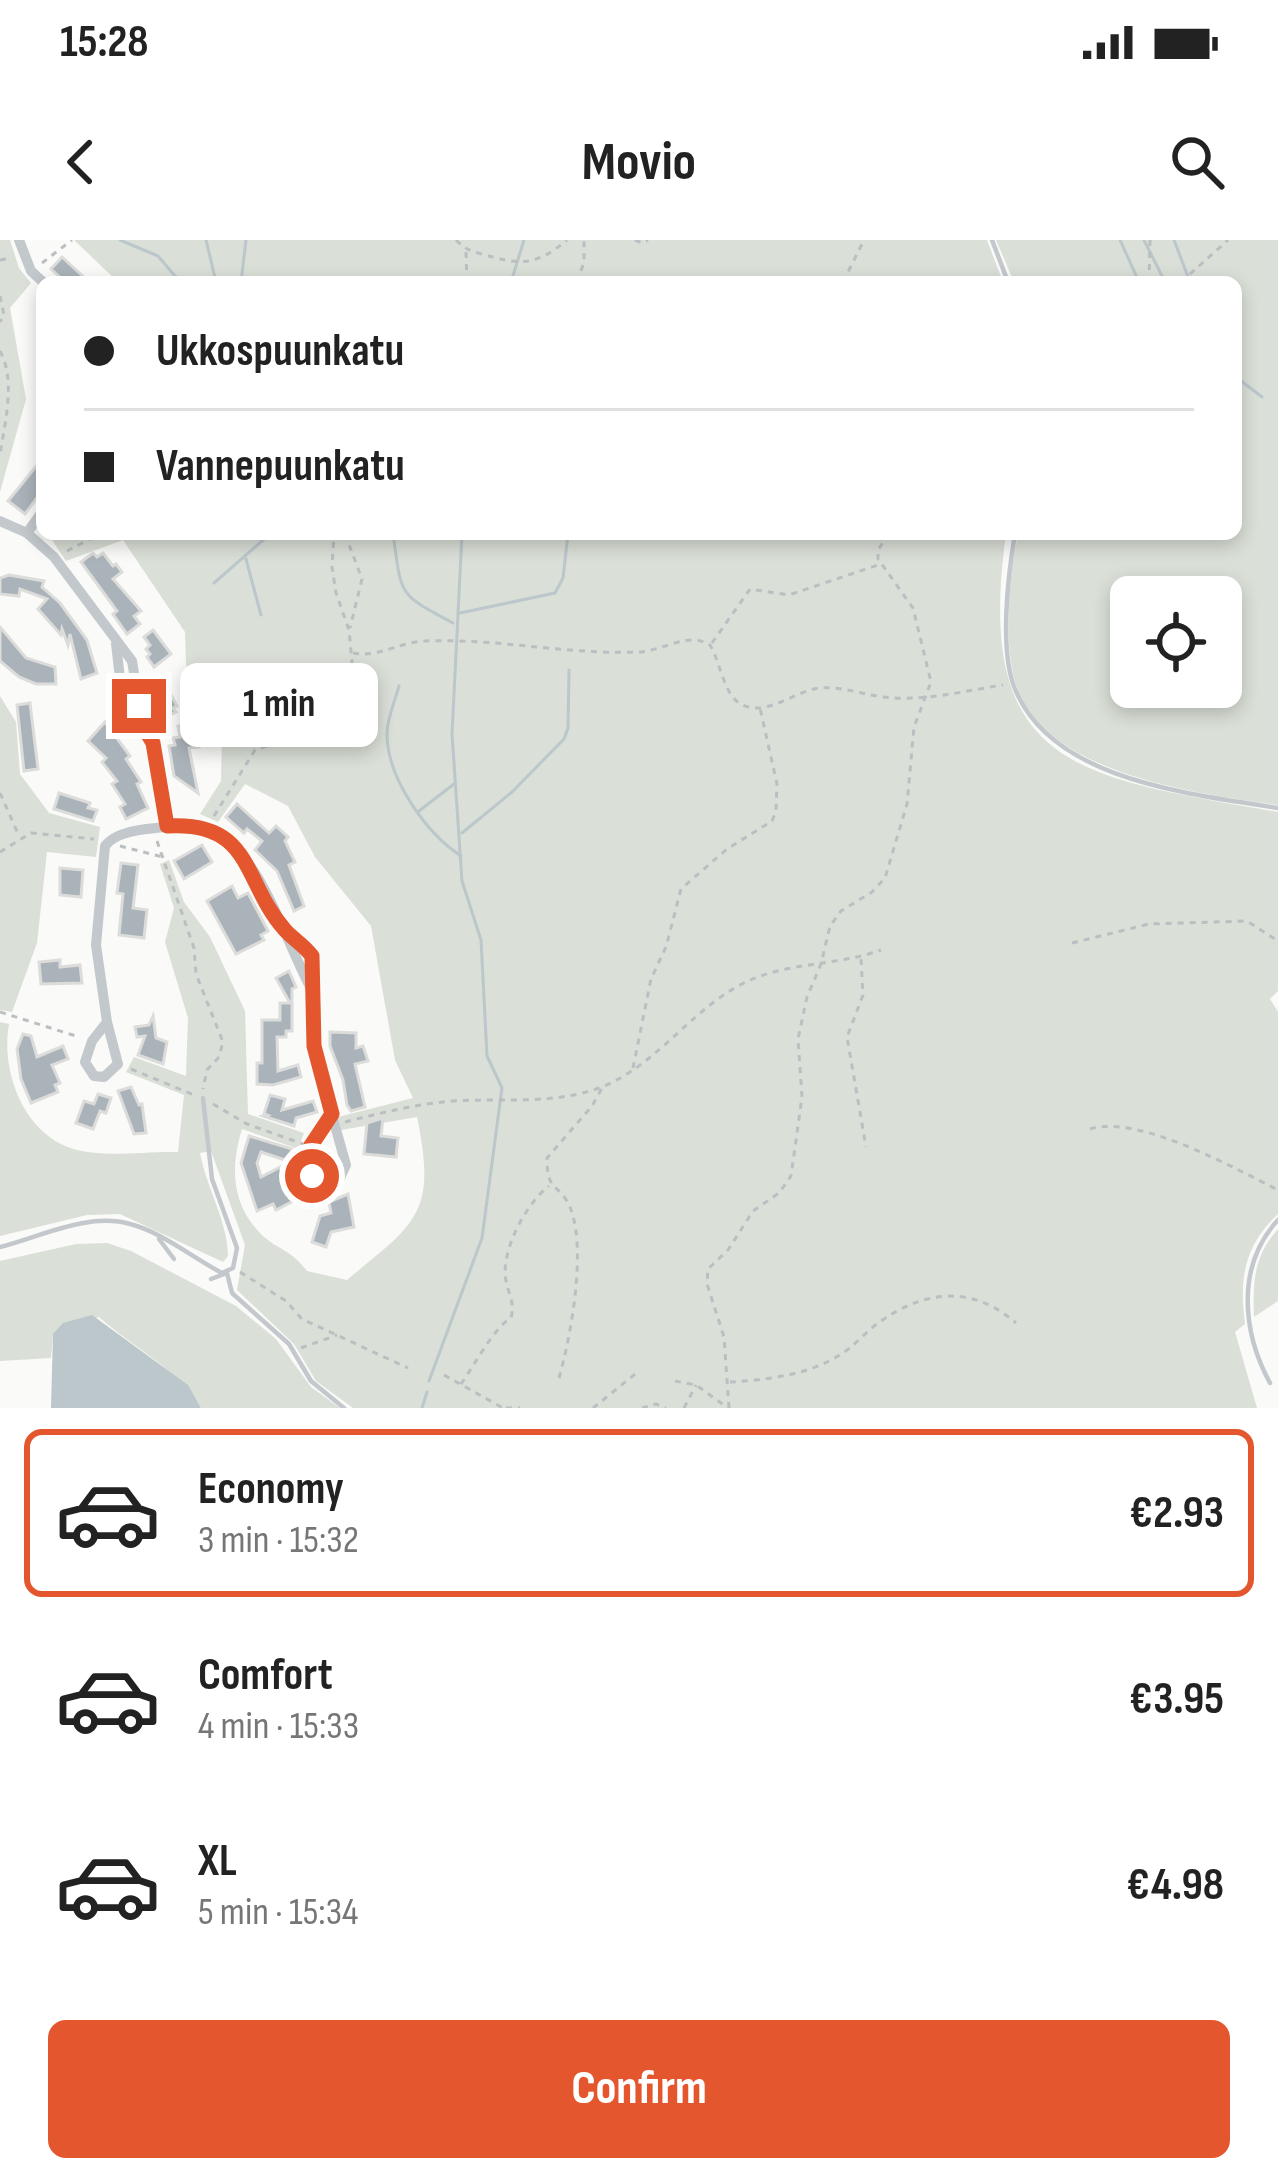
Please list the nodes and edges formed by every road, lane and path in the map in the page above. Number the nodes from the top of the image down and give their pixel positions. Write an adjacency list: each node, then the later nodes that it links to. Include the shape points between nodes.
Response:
1 (72, 240): 14 (path)
2 (457, 240): 12 (path)
3 (567, 240): 12 (path, via 518,265)
4 (584, 240): 17 (path)
5 (635, 240): 6 (path)
6 (648, 240)
7 (864, 240): 18 (path)
8 (992, 240): 19 (lane)
9 (1150, 240): 20 (path)
10 (1228, 240): 21 (path)
11 (22, 246): 13 (path); 14 (street)
12 (466, 250): 16 (path)
13 (0, 260)
14 (31, 271): 15 (street)
15 (37, 276)
16 (467, 276)
17 (579, 276)
18 (846, 276)
19 (1006, 276)
20 (1149, 276)
21 (1188, 276)
22 (0, 296): 23 (path)
23 (0, 322)
24 (0, 351): 25 (path, via 8,365)
25 (0, 454)
26 (0, 520): 28 (street)
27 (36, 520): 28 (street)
28 (27, 533): 34 (street)
29 (88, 540): 34 (path)
30 (334, 540): 36 (path, via 336,593)
31 (347, 540): 36 (path, via 362,579)
32 (885, 540): 35 (path)
33 (1014, 540): 41 (lane)
34 (54, 557): 48 (street, via 135,666)
35 (880, 564): 37 (path, via 789,595 750,590); 43 (path, via 914,608 928,658)
36 (350, 630): 38 (path)
37 (710, 645): 38 (path, via 694,639 640,652 454,640); 44 (path, via 732,697)
38 (353, 653): 39 (path)
39 (348, 674): 42 (path, via 294,665 256,675); 45 (path, via 325,721)
40 (208, 681): 42 (path)
41 (1012, 684): 43 (path); 47 (lane, via 1030,719 1060,747 1099,766)
42 (240, 689): 45 (path)
43 (928, 698): 44 (path, via 814,688); 59 (path, via 914,728 891,866 879,886 836,917)
44 (760, 706): 64 (path, via 776,811 681,889)
45 (275, 742): 50 (path, via 248,758)
46 (0, 793): 51 (path)
47 (1278, 808)
48 (167, 826): 49 (street); 50 (street)
49 (152, 828): 52 (street); 54 (path)
50 (206, 828): 67 (street, via 243,858 311,990 314,1046)
51 (20, 837): 52 (path); 53 (path)
52 (108, 840): 54 (path); 61 (street, via 95,945)
53 (0, 852)
54 (163, 857): 66 (path, via 223,1042)
55 (1278, 941): 56 (path, via 1247,921 1149,924)
56 (1072, 943)
57 (881, 950): 58 (path)
58 (861, 957): 59 (path); 70 (path, via 863,995 847,1036)
59 (821, 964): 64 (path, via 778,968 718,998); 87 (path, via 798,1039 802,1097 791,1176 708,1269)
60 (0, 1012): 62 (path)
61 (107, 1022): 62 (street); 63 (street)
62 (92, 1041): 63 (street, via 88,1072 104,1077)
63 (118, 1064): 66 (path)
64 (632, 1072): 65 (path)
65 (603, 1087): 67 (path, via 565,1098 411,1106); 71 (path, via 547,1158)
66 (203, 1098): 69 (path); 77 (lane, via 212,1179 237,1248)
67 (334, 1120): 69 (street); 69 (street, via 346,1165 340,1178 312,1176)
68 (1090, 1129): 72 (path, via 1133,1129)
69 (310, 1147)
70 (866, 1148)
71 (550, 1185): 85 (path, via 569,1204 575,1259 574,1322); 89 (path, via 532,1198 505,1261 511,1318)
72 (1278, 1190)
73 (1278, 1220): 88 (lane, via 1247,1281 1255,1353)
74 (158, 1238): 75 (lane, via 110,1221); 76 (lane); 77 (lane)
75 (0, 1247)
76 (173, 1259)
77 (230, 1270): 78 (lane); 80 (path, via 302,1319); 81 (lane, via 232,1294)
78 (212, 1279)
79 (1016, 1323): 87 (path, via 967,1294 929,1298 884,1318 836,1358 770,1379)
80 (340, 1334): 81 (path); 82 (path)
81 (294, 1350): 91 (lane, via 311,1381)
82 (408, 1368)
83 (639, 1370): 94 (path)
84 (444, 1375): 89 (path)
85 (559, 1378)
86 (675, 1381): 90 (path)
87 (728, 1382): 98 (path)
88 (1270, 1383)
89 (461, 1384): 92 (path)
90 (697, 1385): 97 (path); 98 (path)
91 (344, 1408)
92 (503, 1408): 93 (path)
93 (520, 1408)
94 (593, 1408)
95 (642, 1408): 96 (path)
96 (666, 1408)
97 (684, 1408)
98 (728, 1408)

